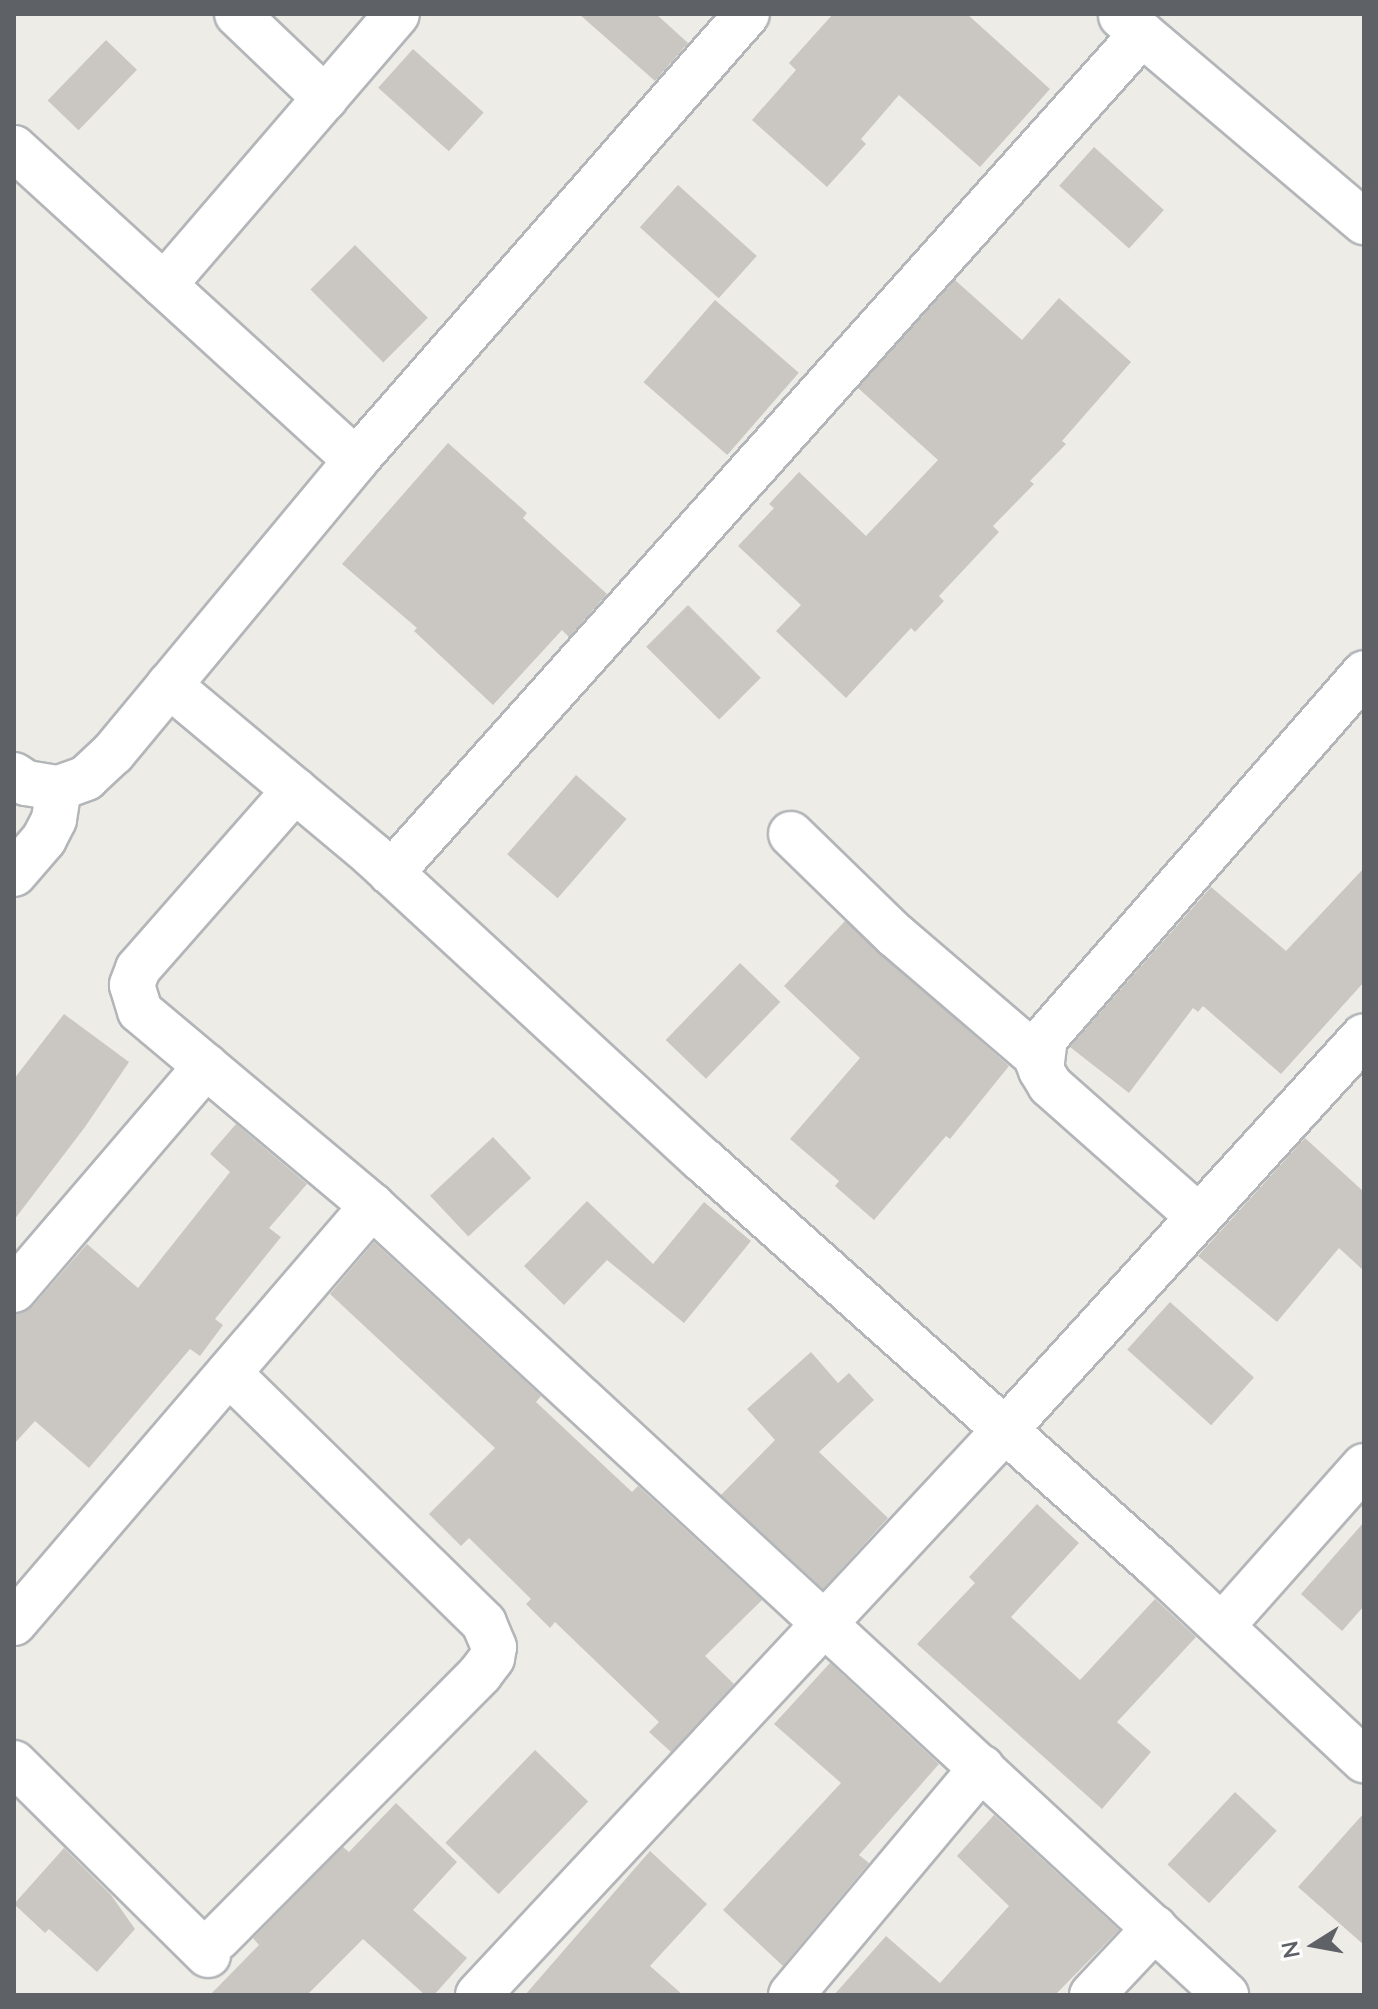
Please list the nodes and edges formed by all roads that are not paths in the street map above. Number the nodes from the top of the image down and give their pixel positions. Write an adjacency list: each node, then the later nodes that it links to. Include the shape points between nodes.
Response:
1 (237, 14): 5 (street)
2 (397, 14): 5 (street)
3 (747, 14): 9 (street)
4 (1130, 24): 7 (street); 16 (street)
5 (325, 98): 8 (street)
6 (14, 148): 8 (street)
7 (1364, 222)
8 (164, 285): 9 (street)
9 (356, 460): 11 (street)
10 (1364, 673): 20 (street, via 1045,1038)
11 (169, 685): 13 (street, via 113,753 86,778); 14 (street)
12 (14, 775): 13 (street, via 26,783)
13 (59, 788): 17 (street, via 44,839)
14 (295, 790): 16 (street); 19 (street, via 138,969 132,985 140,1011)
15 (791, 834): 20 (street, via 895,935 1035,1055)
16 (391, 873): 25 (street)
17 (14, 874)
18 (1364, 1036): 22 (street)
19 (206, 1066): 21 (street); 23 (street)
20 (1041, 1070): 22 (street, via 1068,1102)
21 (372, 1206): 24 (street); 28 (street)
22 (1199, 1217): 25 (street)
23 (14, 1290)
24 (229, 1373): 27 (street); 31 (street, via 484,1623 494,1647 492,1658 213,1946)
25 (1004, 1431): 28 (street); 29 (street)
26 (1364, 1466): 29 (street)
27 (14, 1623)
28 (824, 1624): 32 (street); 34 (street)
29 (1222, 1626): 30 (street)
30 (1364, 1760)
31 (14, 1763)
32 (982, 1767): 33 (street); 35 (street)
33 (1155, 1928): 36 (street); 37 (street)
34 (478, 1995)
35 (791, 1995)
36 (1092, 1995)
37 (1226, 1995)

